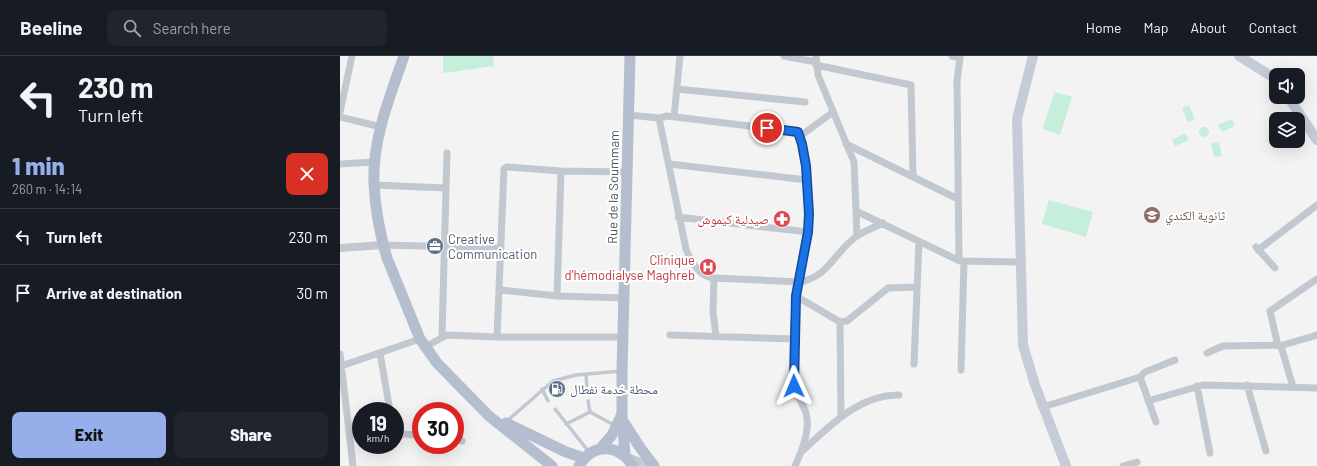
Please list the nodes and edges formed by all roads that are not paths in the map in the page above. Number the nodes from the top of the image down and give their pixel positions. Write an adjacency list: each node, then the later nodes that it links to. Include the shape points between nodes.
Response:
1 (352, 56): 14 (street)
2 (404, 56): 20 (main road)
3 (630, 56): 16 (main road, Rue de la Soummam)
4 (680, 56): 11 (street)
5 (784, 56): 9 (street)
6 (952, 56): 34 (street, via 960,58 957,81)
7 (1033, 56): 47 (main road, via 1017,119)
8 (1239, 56): 10 (main road)
9 (816, 61): 15 (street); 30 (street, via 911,85)
10 (1269, 75)
11 (677, 89): 12 (street); 18 (street)
12 (805, 102)
13 (1293, 104): 22 (main road)
14 (340, 112)
15 (833, 112): 21 (street); 23 (street)
16 (629, 115): 19 (street); 29 (main road, Rue de la Soummam)
17 (340, 117): 20 (street)
18 (674, 117): 19 (street); 21 (street, via 798,132)
19 (659, 118): 27 (street)
20 (382, 127): 25 (main road)
21 (800, 137): 31 (street)
22 (1317, 140)
23 (846, 144): 30 (street); 36 (street, via 854,162)
24 (447, 153): 33 (street)
25 (375, 162): 26 (street); 32 (main road)
26 (340, 164)
27 (669, 164): 31 (street); 37 (street)
28 (561, 171): 29 (street); 45 (street, via 507,167 504,169); 54 (street)
29 (628, 172): 56 (main road, Rue de la Soummam)
30 (913, 176): 34 (street)
31 (807, 180): 39 (street)
32 (374, 186): 33 (street); 42 (main road)
33 (446, 188): 43 (street)
34 (958, 199): 46 (street)
35 (1317, 205): 48 (street, via 1257,248)
36 (858, 212): 38 (street); 40 (street)
37 (678, 217): 39 (street); 49 (street, via 692,262 701,273)
38 (883, 223): 40 (street); 41 (street)
39 (808, 232): 51 (street)
40 (857, 236): 51 (street, via 820,275)
41 (919, 242): 46 (street); 52 (street)
42 (383, 245): 43 (street); 44 (street); 65 (main road)
43 (445, 246): 45 (street); 60 (street)
44 (340, 248)
45 (501, 248): 53 (street)
46 (961, 261): 47 (street); 74 (street)
47 (1021, 262): 88 (main road, via 1024,352)
48 (1275, 268)
49 (714, 278): 51 (street); 61 (street, via 713,312)
50 (1317, 279): 66 (street, via 1270,311)
51 (800, 282): 55 (street)
52 (917, 287): 57 (street, via 888,288 848,321); 71 (street)
53 (500, 290): 54 (street); 62 (street)
54 (556, 296): 56 (street)
55 (796, 296): 57 (street); 64 (street)
56 (624, 298): 63 (main road, Rue de la Soummam)
57 (840, 322): 92 (street)
58 (670, 335): 61 (street)
59 (1317, 335): 66 (street)
60 (442, 336): 62 (street, via 447,334); 65 (street)
61 (716, 336): 64 (street)
62 (497, 337): 63 (street)
63 (623, 337): 73 (main road, Rue de la Soummam)
64 (794, 339): 98 (street, via 793,380 806,414)
65 (422, 343): 67 (street); 91 (main road, via 451,380)
66 (1279, 346): 68 (street, via 1223,346); 79 (street)
67 (380, 353): 72 (street); 87 (street)
68 (1207, 353)
69 (340, 354): 72 (street)
70 (1175, 360): 76 (street)
71 (914, 364)
72 (342, 366): 103 (street)
73 (622, 370): 75 (lane); 93 (main road, Rue de la Soummam)
74 (961, 370)
75 (586, 374): 81 (lane, via 553,381); 82 (lane)
76 (1140, 376): 84 (street); 88 (street)
77 (1247, 385): 78 (street); 79 (street); 97 (street)
78 (1197, 386): 84 (street); 99 (street)
79 (1293, 387): 80 (street)
80 (1317, 388)
81 (542, 389): 85 (lane); 95 (lane)
82 (587, 390)
83 (899, 395): 92 (street, via 886,395)
84 (1148, 400): 94 (street)
85 (548, 401)
86 (588, 401): 90 (lane)
87 (388, 402)
88 (1044, 408): 108 (main road)
89 (555, 409): 96 (lane)
90 (590, 412): 93 (lane); 96 (lane)
91 (489, 416): 95 (main road); 104 (main road)
92 (841, 416): 98 (street)
93 (621, 421): 100 (main road); 101 (main road, Rue de la Soummam); 106 (main road)
94 (1156, 422)
95 (505, 423): 100 (main road, via 556,447)
96 (566, 424): 100 (lane)
97 (1266, 451)
98 (801, 452): 107 (street)
99 (1210, 453)
100 (588, 457): 101 (main road, via 613,450)
101 (629, 460): 105 (main road)
102 (1137, 462): 109 (street)
103 (353, 466)
104 (552, 466)
105 (649, 466)
106 (654, 466)
107 (795, 466)
108 (1066, 466)
109 (1123, 466)

